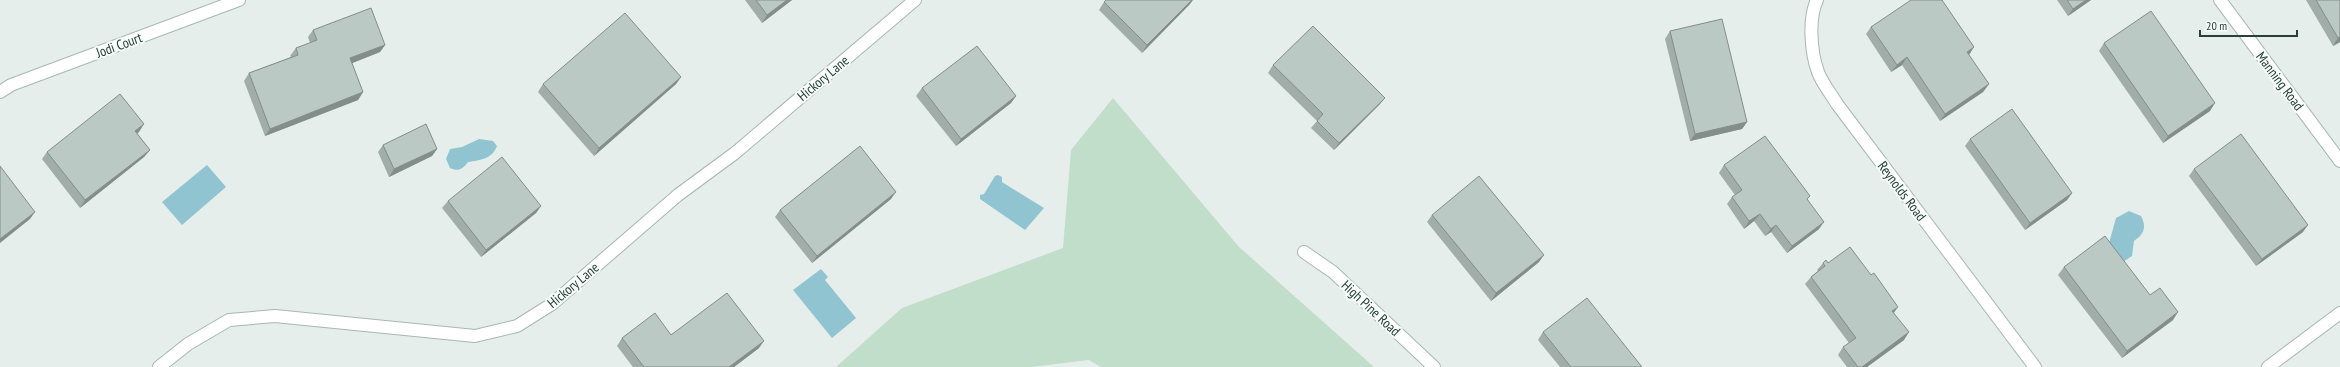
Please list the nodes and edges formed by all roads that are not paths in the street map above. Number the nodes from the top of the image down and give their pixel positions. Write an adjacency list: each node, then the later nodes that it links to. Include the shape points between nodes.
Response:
1 (239, 0): 5 (street, Jodi Court, via 10,85)
2 (915, 0): 9 (street, Hickory Lane, via 735,153 678,195 552,304 517,326 475,336 275,316 229,320 188,344)
3 (1817, 0): 11 (street, Reynolds Road, via 1813,8 1811,29 1818,72 1837,104)
4 (2220, 0): 6 (street, Manning Road)
5 (0, 92)
6 (2340, 161)
7 (1304, 252): 10 (street, High Pine Road, via 1333,272)
8 (2340, 313): 12 (street)
9 (159, 367)
10 (1434, 367)
11 (2035, 367)
12 (2268, 367)

